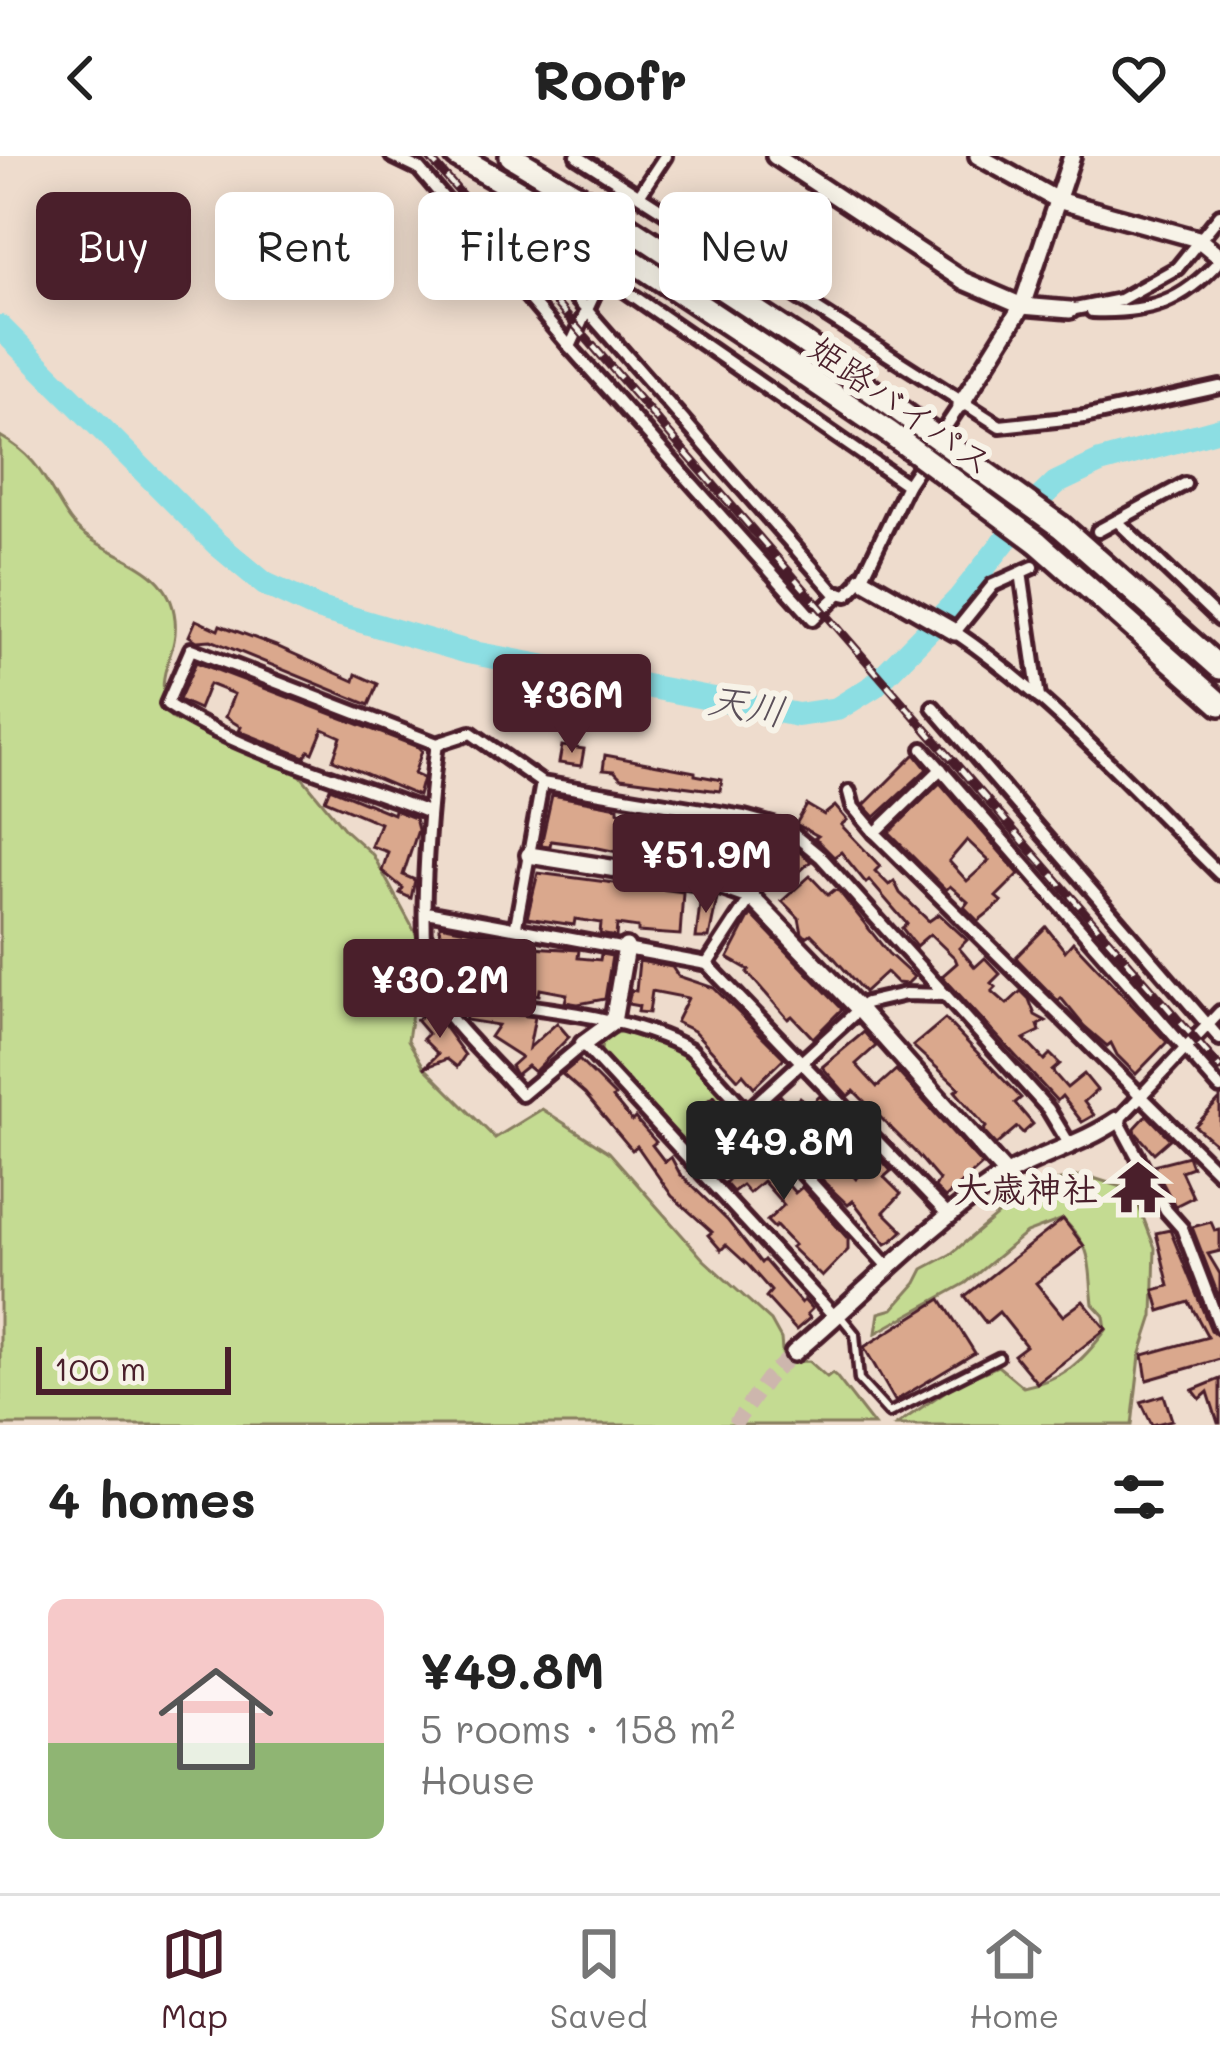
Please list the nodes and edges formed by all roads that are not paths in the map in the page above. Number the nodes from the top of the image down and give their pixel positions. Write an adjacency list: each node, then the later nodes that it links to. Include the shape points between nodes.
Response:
1 (392, 156): 20 (street, via 419,169)
2 (457, 156): 33 (highway, 姫路バイパス, bridge, via 597,237 890,433 1037,542)
3 (511, 156): 31 (highway, 姫路バイパス, bridge, via 802,341 1061,527)
4 (578, 156): 9 (street)
5 (665, 156): 9 (street)
6 (775, 156): 17 (street, via 964,281)
7 (978, 156): 10 (street)
8 (1072, 156): 10 (street)
9 (640, 194): 22 (street)
10 (1057, 200): 12 (street); 17 (street)
11 (1220, 215): 12 (street)
12 (1198, 239): 13 (street); 18 (street, via 1177,268 1120,300)
13 (1220, 258): 18 (street, via 1196,286 1162,304)
14 (635, 297): 24 (street)
15 (577, 300): 19 (street)
16 (592, 300): 19 (street)
17 (1022, 306): 18 (street); 22 (street)
18 (1070, 310)
19 (587, 311): 20 (street); 28 (street)
20 (571, 346): 28 (street, via 813,619)
21 (1220, 387): 22 (street, via 1000,426)
22 (961, 404): 24 (street)
23 (1185, 484): 25 (street)
24 (908, 485): 27 (street)
25 (1117, 520): 26 (street); 29 (street)
26 (1098, 531)
27 (867, 581): 28 (street); 30 (street)
28 (840, 593)
29 (1220, 620)
30 (952, 630): 32 (street); 32 (street, via 993,585 1027,570)
31 (1220, 668)
32 (1039, 698): 44 (street)
33 (1220, 704)
34 (932, 707): 55 (street)
35 (437, 744): 38 (street, via 471,733); 40 (street); 40 (street, via 191,650 167,704)
36 (923, 749): 37 (street)
37 (941, 769): 42 (street); 58 (street)
38 (542, 783): 41 (street); 43 (street)
39 (849, 792): 42 (street)
40 (427, 812): 46 (street)
41 (787, 829): 45 (street); 51 (street)
42 (875, 833): 61 (street)
43 (530, 855): 45 (street); 47 (street)
44 (1220, 874)
45 (751, 897): 49 (street); 52 (street)
46 (426, 912): 47 (street); 50 (street)
47 (516, 926): 48 (street)
48 (626, 947): 49 (street); 54 (street)
49 (707, 964): 59 (street)
50 (433, 994): 54 (street); 57 (street, via 522,1095)
51 (944, 994): 52 (street, via 904,994); 64 (street, via 1048,1109)
52 (859, 1009): 59 (street); 66 (street)
53 (1220, 1012): 55 (street)
54 (613, 1022): 57 (street); 62 (street, via 691,1049)
55 (1208, 1025): 56 (street); 58 (street)
56 (1220, 1039)
57 (583, 1044): 65 (street)
58 (1186, 1049): 60 (street); 61 (street)
59 (805, 1062): 62 (street); 68 (street)
60 (1220, 1088)
61 (1140, 1096): 63 (street); 67 (street)
62 (748, 1113): 65 (street); 69 (street)
63 (1118, 1120): 64 (street); 71 (street, via 1182,1228)
64 (1071, 1148): 66 (street)
65 (692, 1162): 70 (street)
66 (1006, 1174): 68 (street)
67 (1220, 1174)
68 (949, 1216): 69 (street)
69 (890, 1269): 70 (street)
70 (838, 1316): 72 (street); 73 (lane, via 855,1334 859,1380 889,1413)
71 (1220, 1327)
72 (794, 1353)
73 (999, 1357)

